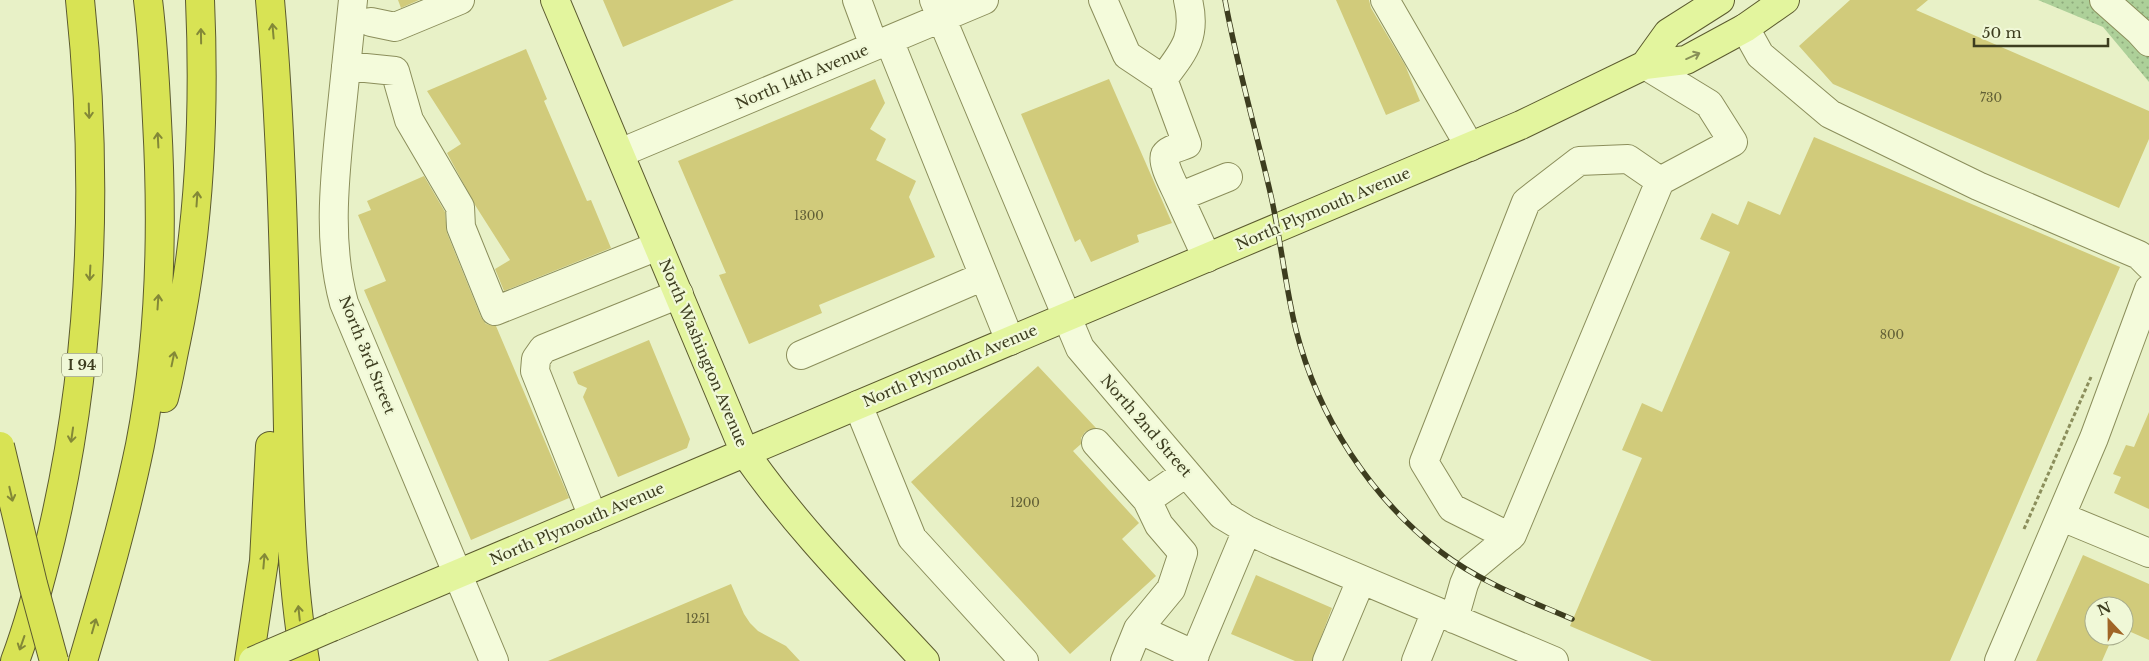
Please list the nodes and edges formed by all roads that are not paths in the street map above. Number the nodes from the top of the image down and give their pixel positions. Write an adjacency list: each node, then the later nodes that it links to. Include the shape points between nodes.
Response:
1 (72, 0): 22 (highway)
2 (80, 0): 22 (highway, I 94)
3 (148, 0): 53 (highway, one-way to 3, via 140,444 156,332 161,202)
4 (200, 0): 53 (highway, one-way to 4, via 165,395 186,293 196,219 200,149)
5 (270, 0): 21 (highway, one-way to 5)
6 (460, 0): 17 (street, via 395,27)
7 (555, 0): 27 (main road, North Washington Avenue)
8 (857, 0): 20 (street)
9 (984, 0): 16 (street, North 14th Avenue)
10 (1104, 0): 25 (street, via 1127,55)
11 (1188, 0): 25 (street, via 1192,18 1186,48)
12 (1385, 0): 26 (street)
13 (1720, 0): 23 (main road, North Plymouth Avenue, via 1668,33)
14 (1785, 0): 18 (main road, North Plymouth Avenue)
15 (2104, 0): 19 (street)
16 (938, 9): 20 (street, North 14th Avenue); 37 (street, North 2nd Street)
17 (362, 11): 24 (street, North 3rd Street)
18 (1745, 28): 23 (main road, North Plymouth Avenue, one-way to 18, via 1686,60); 33 (street, via 1760,55 1830,114 1978,186 2139,255)
19 (2149, 42)
20 (881, 43): 27 (street, North 14th Avenue); 34 (street)
21 (276, 59): 60 (highway, one-way to 21, via 264,561 273,401); 61 (highway, one-way to 21, via 288,486)
22 (86, 62): 57 (highway, I 94, one-way to 57, via 90,256 79,388 63,488 41,581)
23 (1645, 65): 26 (main road, North Plymouth Avenue); 29 (street, via 1709,104 1734,142)
24 (346, 66): 31 (street, via 395,71 409,120 460,207 461,227 495,311); 51 (street, North 3rd Street, via 334,186 338,281 344,303)
25 (1163, 79): 30 (street, via 1187,144 1169,151 1164,162)
26 (1470, 147): 32 (main road, North Plymouth Avenue)
27 (620, 153): 31 (main road, North Washington Avenue)
28 (1228, 177): 30 (street)
29 (1660, 181): 49 (street); 49 (street, via 1628,159 1579,161 1526,202 1424,462 1452,508)
30 (1180, 197): 32 (street)
31 (658, 246): 36 (main road, North Washington Avenue)
32 (1207, 258): 37 (main road, North Plymouth Avenue)
33 (2149, 265)
34 (984, 276): 38 (street); 39 (street)
35 (2149, 289): 47 (street)
36 (678, 294): 43 (main road, North Washington Avenue); 46 (street, via 543,349 536,359 535,371)
37 (1066, 317): 38 (main road, North Plymouth Avenue); 44 (street, North 2nd Street, via 1080,348)
38 (1010, 341): 40 (main road, North Plymouth Avenue)
39 (801, 355)
40 (858, 406): 43 (main road, North Plymouth Avenue); 64 (street, via 912,538)
41 (1096, 444): 45 (street)
42 (0, 446): 58 (highway, one-way to 58, bridge)
43 (745, 454): 46 (main road, North Plymouth Avenue); 63 (main road, North Washington Avenue, via 765,483)
44 (1186, 473): 45 (street); 48 (street, North 2nd Street, via 1222,515)
45 (1147, 500): 55 (street, via 1158,525 1183,553 1171,589)
46 (593, 517): 51 (main road, North Plymouth Avenue)
47 (2062, 517): 50 (street); 69 (street)
48 (1247, 530): 52 (street, North 2nd Street); 56 (street)
49 (1510, 537): 54 (street, via 1470,570)
50 (2149, 553)
51 (457, 575): 60 (main road, North Plymouth Avenue, bridge); 62 (street, North 3rd Street)
52 (1362, 580): 54 (street, North 2nd Street); 66 (street)
53 (104, 590): 59 (highway, one-way to 53)
54 (1445, 615): 67 (street); 68 (street, North 2nd Street)
55 (1138, 629): 56 (street); 65 (street)
56 (1194, 658)
57 (15, 661)
58 (54, 661)
59 (83, 661)
60 (251, 661)
61 (305, 661)
62 (494, 661)
63 (925, 661)
64 (1024, 661)
65 (1124, 661)
66 (1327, 661)
67 (1416, 661)
68 (1554, 661)
69 (2000, 661)

